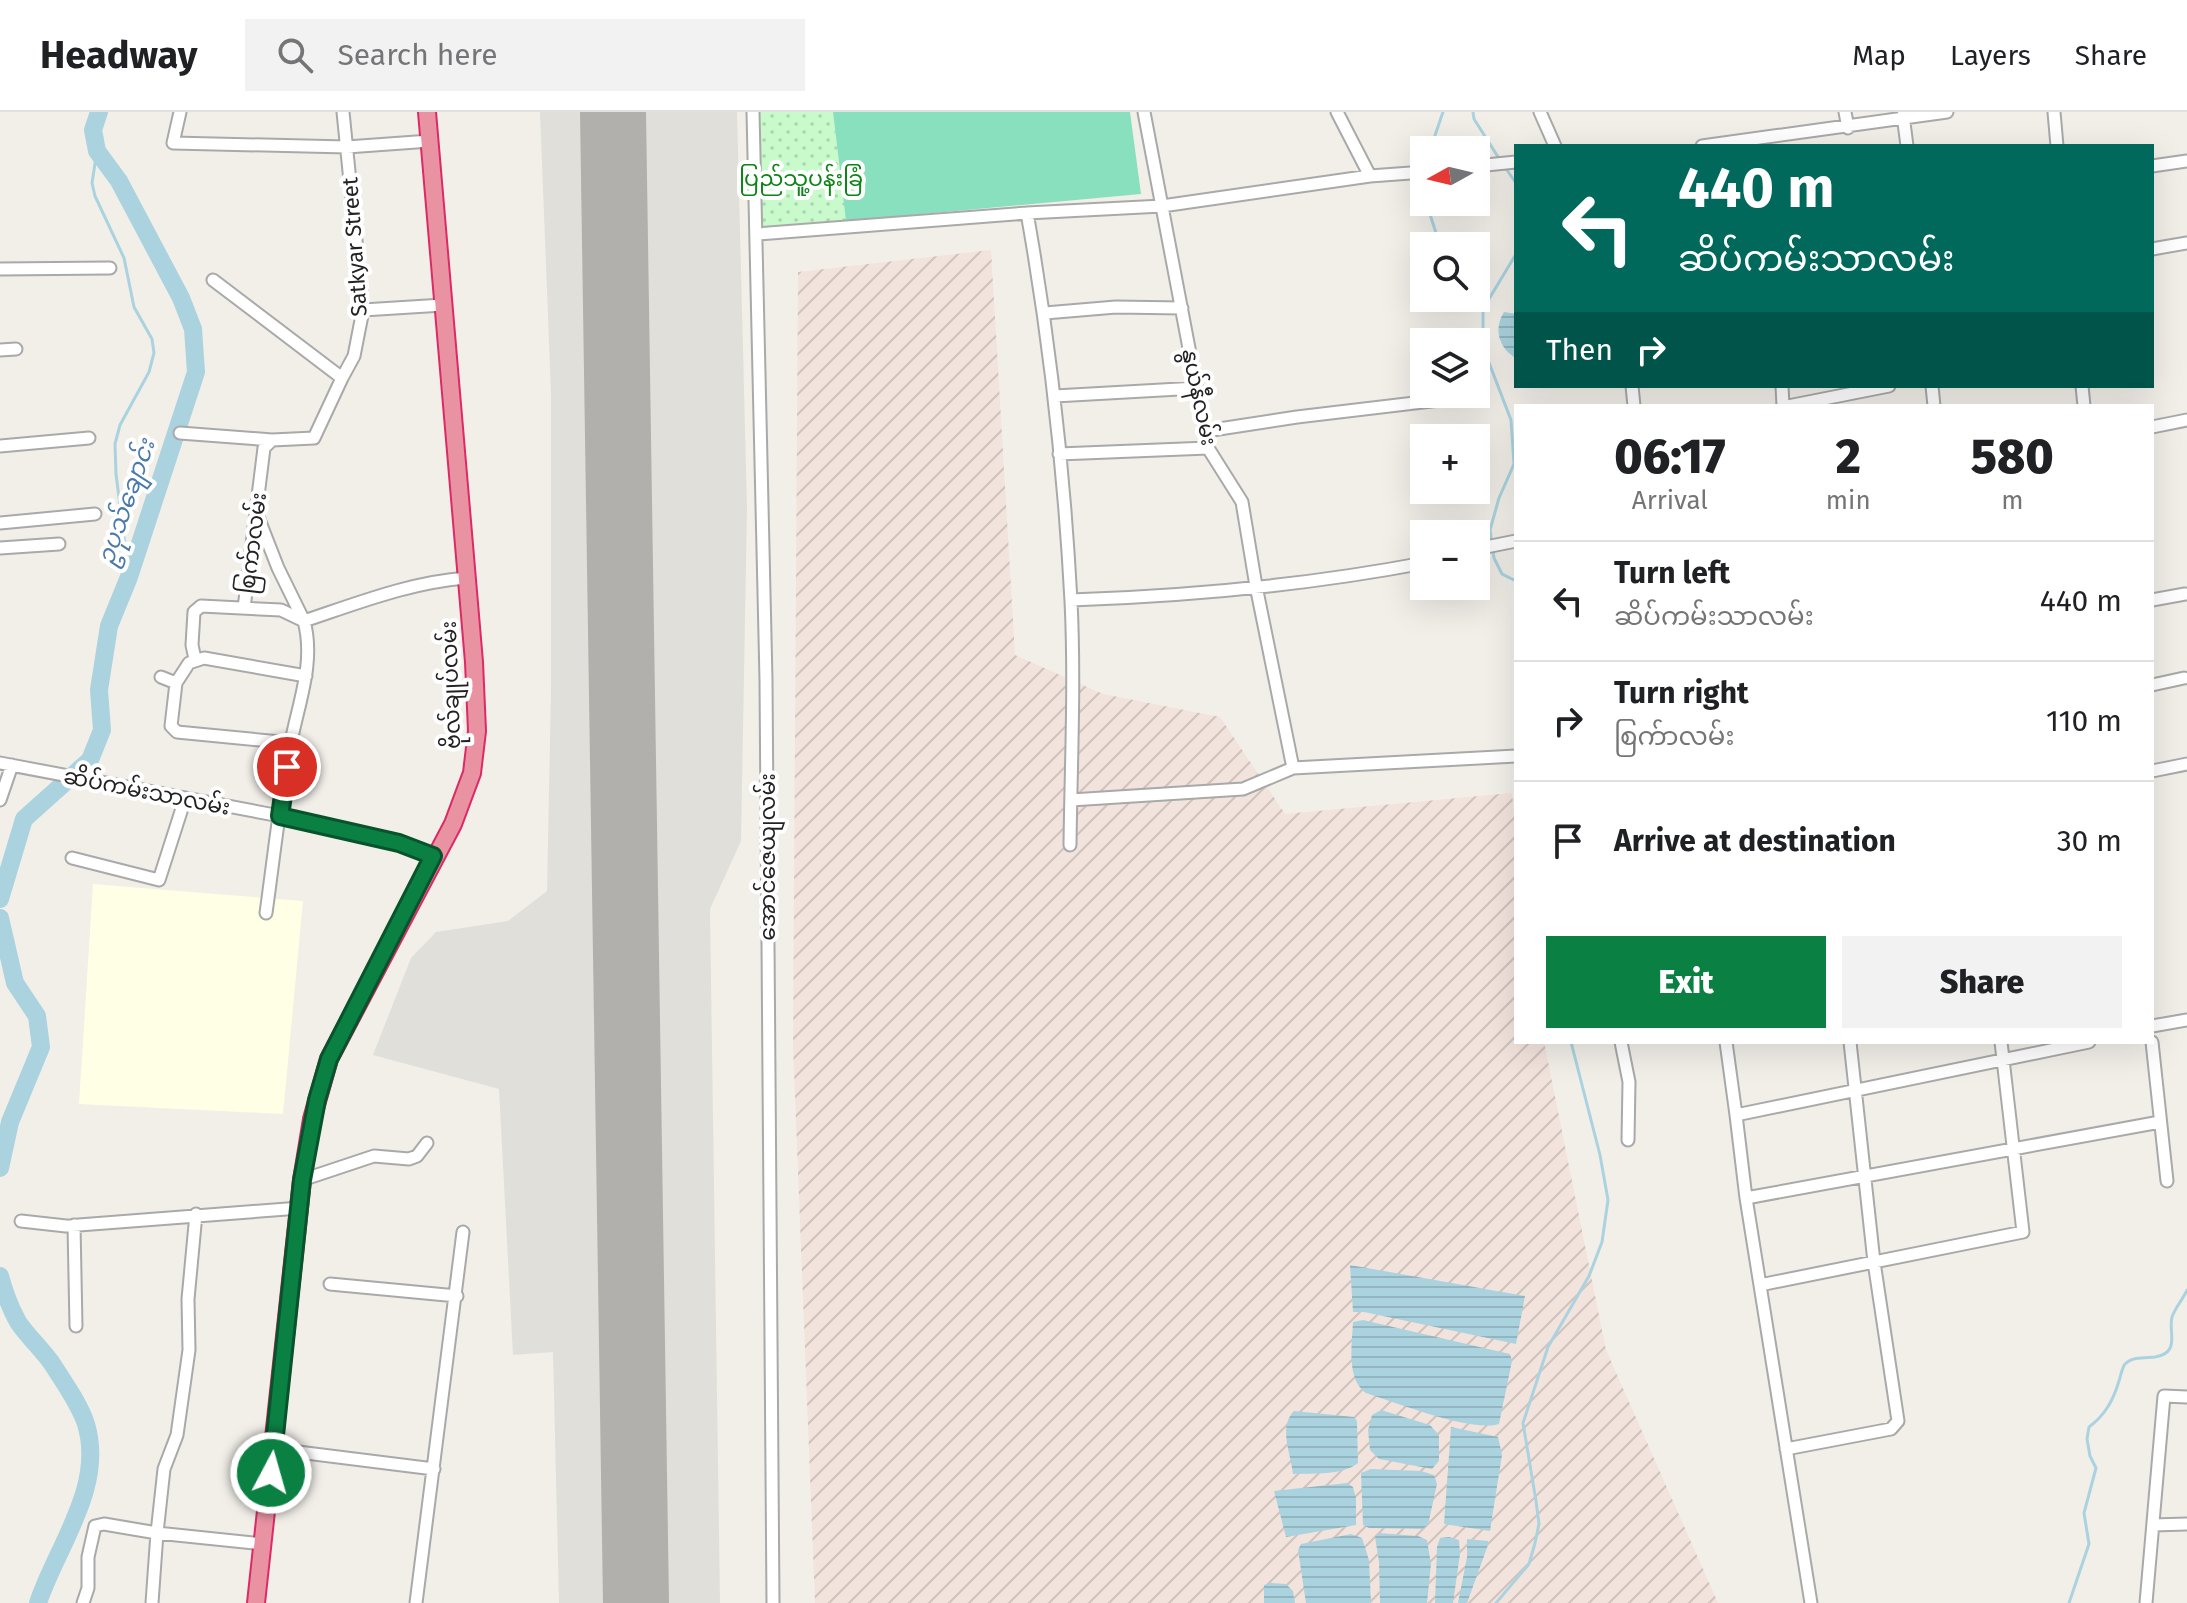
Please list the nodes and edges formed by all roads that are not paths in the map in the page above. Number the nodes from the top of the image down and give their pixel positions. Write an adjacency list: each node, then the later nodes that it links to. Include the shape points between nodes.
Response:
1 (180, 112): 18 (street, via 173,143)
2 (343, 112): 18 (street, Satkyar Street)
3 (427, 112): 13 (highway, ဗိုလ်ချုပ်လမ်း)
4 (753, 112): 27 (street, အောင်ဇေယျလမ်း)
5 (1144, 112): 25 (street, နွယ်နီလမ်း)
6 (1337, 112): 24 (street)
7 (1540, 112): 15 (street)
8 (1845, 112): 12 (street)
9 (1947, 112): 11 (street)
10 (2054, 112): 17 (street)
11 (1903, 116): 12 (street); 16 (street)
12 (1848, 128): 14 (street)
13 (430, 141): 18 (street); 33 (highway, ဗိုလ်ချုပ်လမ်း)
14 (1756, 143)
15 (1554, 144)
16 (1907, 144)
17 (2057, 144)
18 (347, 147): 35 (street, Satkyar Street)
19 (2187, 161): 22 (street)
20 (1514, 162): 21 (street)
21 (1490, 163)
22 (2154, 166)
23 (1410, 173): 24 (street)
24 (1370, 176): 25 (street)
25 (1162, 206): 26 (street); 34 (street, နွယ်နီလမ်း)
26 (1027, 213): 27 (street); 36 (street)
27 (757, 234): 130 (street, အောင်ဇေယျလမ်း)
28 (2187, 243): 29 (street)
29 (2154, 249)
30 (110, 268): 31 (street)
31 (0, 269)
32 (213, 280): 39 (street)
33 (443, 305): 35 (street); 62 (highway, ဗိုလ်ချုပ်လမ်း)
34 (1182, 308): 36 (street); 40 (street, နွယ်နီလမ်း)
35 (363, 310): 39 (street, Satkyar Street, via 354,356)
36 (1045, 313): 42 (street)
37 (16, 349): 38 (street)
38 (0, 350)
39 (342, 378): 50 (street, via 314,438)
40 (1197, 388): 42 (street); 47 (street, နွယ်နီလမ်း)
41 (1879, 388): 44 (street)
42 (1055, 396): 53 (street)
43 (1410, 404): 47 (street)
44 (1795, 404)
45 (2187, 420): 46 (street)
46 (2154, 427)
47 (1206, 431): 52 (street, နွယ်နီလမ်း)
48 (180, 433): 50 (street)
49 (89, 438): 51 (street)
50 (272, 440): 54 (street, စြက်ာလမ်း, via 260,463)
51 (0, 446)
52 (1208, 448): 53 (street); 63 (street, နွယ်နီလမ်း, via 1242,502)
53 (1059, 454): 65 (street)
54 (256, 513): 67 (street, စြက်ာလမ်း); 68 (street)
55 (95, 514): 56 (street)
56 (0, 523)
57 (1514, 541): 59 (street)
58 (59, 544): 60 (street)
59 (1490, 546)
60 (0, 548)
61 (1410, 566): 63 (street)
62 (467, 578): 68 (street, via 405,588); 86 (highway, ဗိုလ်ချုပ်လမ်း, via 475,756 453,824)
63 (1256, 586): 65 (street); 79 (street, နွယ်နီလမ်း)
64 (2185, 594): 66 (street)
65 (1071, 600): 83 (street)
66 (2154, 600)
67 (244, 608): 68 (street, စြက်ာလမ်း, via 281,610); 69 (street, via 196,608)
68 (304, 621): 70 (street)
69 (195, 659): 70 (street); 73 (street)
70 (306, 676): 75 (street)
71 (161, 677): 73 (street)
72 (2184, 678): 74 (street)
73 (176, 683): 75 (street, via 170,719 177,732)
74 (2154, 685)
75 (291, 743): 84 (street)
76 (1514, 756): 79 (street)
77 (6, 764): 81 (street, ဆိပ်ကမ်းသာလမ်း); 82 (street)
78 (2187, 764): 80 (street)
79 (1293, 768): 83 (street, via 1243,789)
80 (2154, 771)
81 (185, 799): 84 (street, ဆိပ်ကမ်းသာလမ်း); 87 (street, via 159,880)
82 (0, 800)
83 (1071, 800): 85 (street)
84 (280, 816): 86 (street, ဆိပ်ကမ်းသာလမ်း); 88 (street)
85 (1070, 845)
86 (433, 856): 105 (highway, ဗိုလ်ချုပ်လမ်း, via 329,1059)
87 (72, 858)
88 (266, 913)
89 (2187, 1020): 90 (street)
90 (2154, 1026)
91 (1621, 1044): 101 (street, via 1629,1082)
92 (1726, 1044): 99 (street)
93 (1850, 1044): 98 (street)
94 (2001, 1044): 97 (street)
95 (2079, 1044): 97 (street)
96 (2152, 1044): 100 (street)
97 (2003, 1059): 98 (street); 103 (street)
98 (1856, 1091): 99 (street); 104 (street)
99 (1736, 1115): 107 (street)
100 (2160, 1122): 103 (street); 106 (street)
101 (1628, 1140)
102 (427, 1143): 105 (street, via 409,1159 374,1156)
103 (2013, 1150): 104 (street); 113 (street, via 2023,1232)
104 (1863, 1175): 107 (street); 113 (street)
105 (302, 1180): 108 (highway, ဗိုလ်ချုပ်လမ်း)
106 (2167, 1181)
107 (1746, 1198): 115 (street)
108 (300, 1208): 109 (street); 119 (highway, ဗိုလ်ချုပ်လမ်း)
109 (196, 1214): 111 (street); 124 (street, via 189,1350 177,1435 164,1469)
110 (21, 1221): 111 (street)
111 (74, 1225): 117 (street)
112 (463, 1232): 116 (street)
113 (1874, 1262): 115 (street); 120 (street, via 1898,1421 1891,1429)
114 (330, 1284): 116 (street)
115 (1760, 1285): 120 (street)
116 (457, 1296): 121 (street)
117 (76, 1326)
118 (2187, 1397): 123 (street, via 2164,1396)
119 (274, 1449): 121 (street); 125 (highway, ဗိုလ်ချုပ်လမ်း)
120 (1786, 1449): 131 (street)
121 (434, 1469): 129 (street)
122 (2187, 1524): 123 (street)
123 (2153, 1525): 132 (street)
124 (157, 1533): 125 (street); 126 (street, via 95,1526); 127 (street)
125 (264, 1544): 128 (highway, ဗိုလ်ချုပ်လမ်း)
126 (83, 1603)
127 (152, 1603)
128 (256, 1603)
129 (416, 1603)
130 (773, 1603)
131 (1811, 1603)
132 (2146, 1603)

